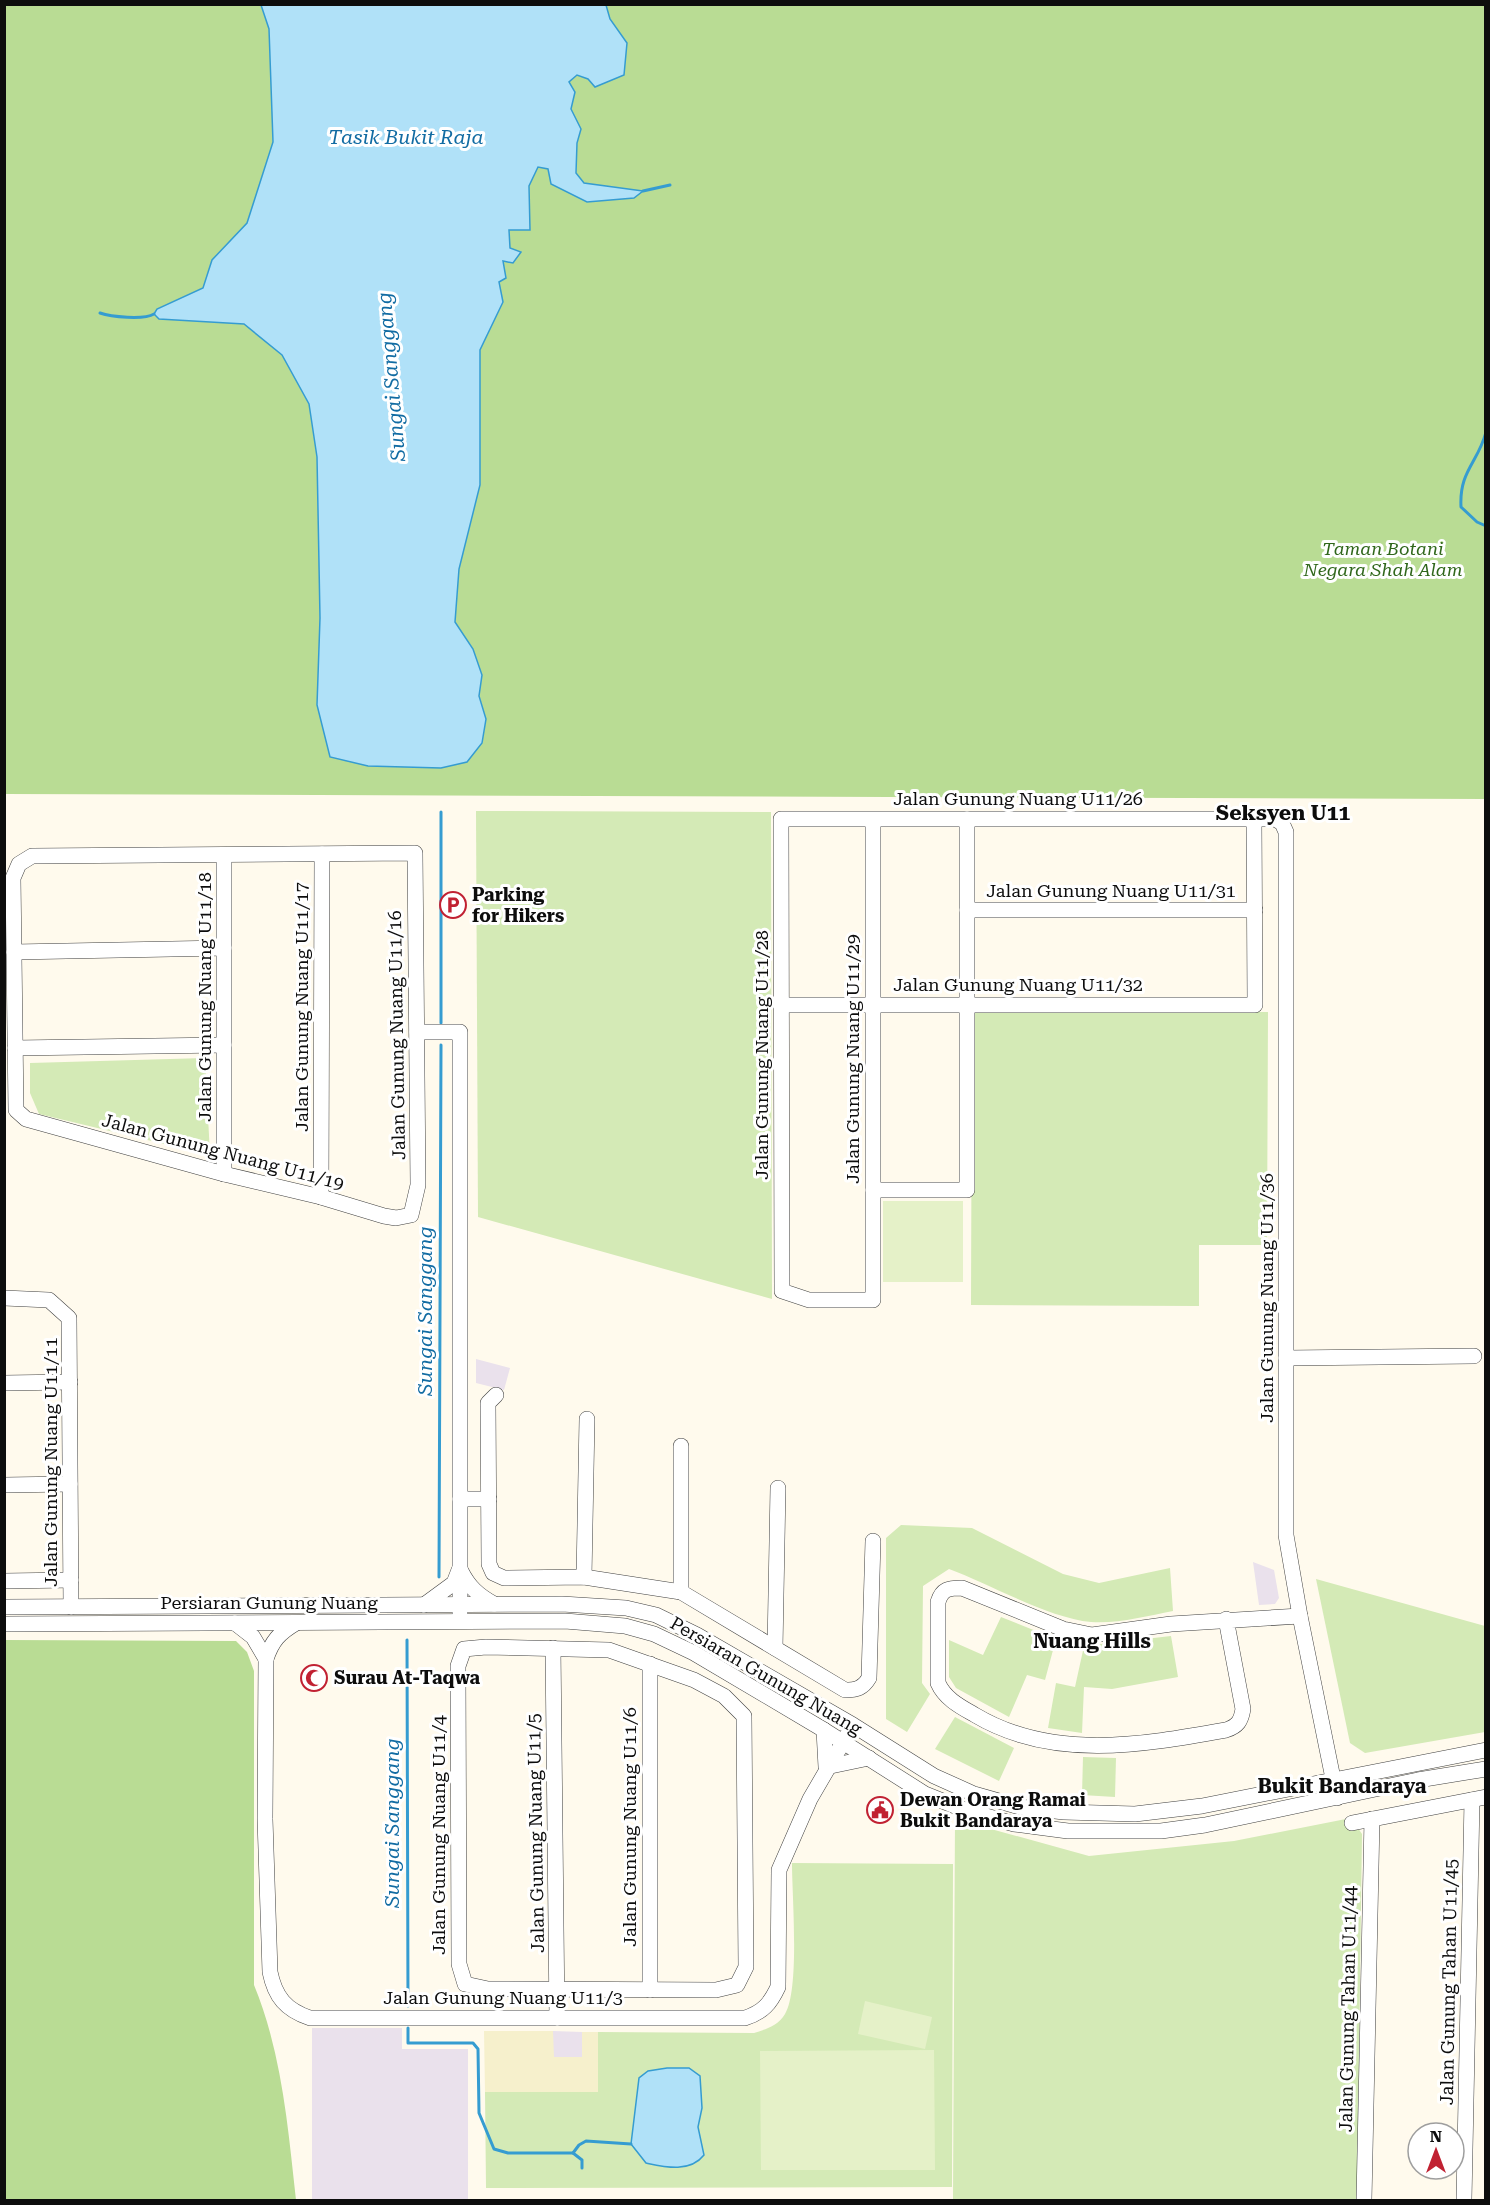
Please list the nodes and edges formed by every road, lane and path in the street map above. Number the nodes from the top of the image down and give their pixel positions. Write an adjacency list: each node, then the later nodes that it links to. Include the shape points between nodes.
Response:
1 (781, 819): 2 (street, Jalan Gunung Nuang U11/26); 11 (street, Jalan Gunung Nuang U11/28)
2 (873, 819): 3 (street, Jalan Gunung Nuang U11/26); 12 (street, Jalan Gunung Nuang U11/29)
3 (967, 819): 4 (street, Jalan Gunung Nuang U11/26); 7 (street)
4 (1254, 819): 8 (street); 24 (street, Jalan Gunung Nuang U11/36, via 1275,819 1286,832)
5 (322, 854): 6 (street); 14 (street, Jalan Gunung Nuang U11/16, via 415,853); 19 (street, Jalan Gunung Nuang U11/17)
6 (224, 855): 9 (street, Jalan Gunung Nuang U11/18); 10 (street, via 32,856 19,864 12,878)
7 (967, 910): 8 (street, Jalan Gunung Nuang U11/31); 13 (street)
8 (1254, 910): 13 (street, Jalan Gunung Nuang U11/32, via 1254,1005)
9 (224, 948): 10 (street); 15 (street, Jalan Gunung Nuang U11/18)
10 (14, 952): 16 (street)
11 (781, 1005): 12 (street, Jalan Gunung Nuang U11/32); 22 (street, Jalan Gunung Nuang U11/28, via 782,1291 809,1300)
12 (873, 1005): 13 (street, Jalan Gunung Nuang U11/32); 18 (street, Jalan Gunung Nuang U11/29)
13 (967, 1005): 18 (street, via 967,1190)
14 (417, 1032): 20 (street, Jalan Gunung Nuang U11/16, via 418,1185); 34 (street, via 460,1032)
15 (224, 1045): 16 (street); 17 (street, Jalan Gunung Nuang U11/18)
16 (15, 1048): 17 (street, Jalan Gunung Nuang U11/19, via 16,1110 26,1119)
17 (224, 1174): 19 (street, Jalan Gunung Nuang U11/19)
18 (873, 1190): 22 (street, Jalan Gunung Nuang U11/29)
19 (321, 1197): 20 (street, Jalan Gunung Nuang U11/19, via 384,1216)
20 (411, 1215)
21 (4, 1298): 25 (street, Jalan Gunung Nuang U11/11, via 49,1300 69,1318)
22 (873, 1300)
23 (1474, 1356): 24 (street)
24 (1286, 1358): 46 (street, Jalan Gunung Nuang U11/36, via 1286,1535)
25 (70, 1382): 26 (street); 30 (street, Jalan Gunung Nuang U11/11)
26 (4, 1383)
27 (496, 1395): 33 (street, via 488,1402)
28 (587, 1419): 37 (street)
29 (681, 1446): 40 (street)
30 (70, 1484): 31 (street); 38 (street, Jalan Gunung Nuang U11/11)
31 (4, 1485)
32 (778, 1488): 53 (street)
33 (489, 1498): 34 (street); 37 (street, via 489,1564 493,1573 504,1578)
34 (460, 1499): 36 (street)
35 (873, 1541): 53 (street, via 869,1678 864,1686 845,1690)
36 (460, 1568): 41 (street, via 453,1583); 42 (street); 43 (street, via 479,1596)
37 (584, 1576): 40 (street)
38 (71, 1580): 39 (street); 44 (street, Jalan Gunung Nuang U11/11)
39 (4, 1581)
40 (681, 1592): 53 (street)
41 (424, 1605): 42 (street, Persiaran Gunung Nuang); 44 (street, Persiaran Gunung Nuang)
42 (460, 1605): 43 (street, Persiaran Gunung Nuang); 48 (street)
43 (495, 1605): 56 (street, Persiaran Gunung Nuang, via 626,1608 656,1615 698,1635)
44 (71, 1606): 45 (street, Persiaran Gunung Nuang)
45 (4, 1607)
46 (1300, 1616): 47 (street); 63 (street, Jalan Gunung Nuang U11/36)
47 (1226, 1619): 47 (street, via 1085,1634 1063,1629 962,1588 948,1588 940,1593 938,1602 938,1683 942,1692 973,1714 1035,1740 1127,1746 1226,1730 1236,1727 1243,1709)
48 (460, 1621): 49 (street, Persiaran Gunung Nuang); 57 (street, Persiaran Gunung Nuang, via 565,1621 625,1626 654,1634 694,1653)
49 (297, 1622): 50 (street, Persiaran Gunung Nuang); 54 (street, Jalan Gunung Nuang U11/3, via 280,1632)
50 (235, 1623): 51 (street, Persiaran Gunung Nuang); 54 (street, via 253,1637)
51 (4, 1624)
52 (553, 1647): 55 (street, via 609,1650); 68 (street, Jalan Gunung Nuang U11/5); 68 (street, Jalan Gunung Nuang U11/4, via 464,1649 459,1657 459,1964 465,1984 488,1989)
53 (776, 1648)
54 (266, 1659): 70 (street, Jalan Gunung Nuang U11/3, via 265,1819 270,1972 273,1987 285,2007 310,2018)
55 (650, 1664): 69 (street, Jalan Gunung Nuang U11/6); 69 (street, via 724,1696 744,1716 746,1726 746,1967 737,1985 717,1990)
56 (853, 1725): 58 (street, Jalan Gunung Nuang U11/3); 63 (street, Persiaran Gunung Nuang, via 934,1776 974,1794 1020,1807 1135,1814 1202,1806)
57 (824, 1730): 58 (street, Persiaran Gunung Nuang); 61 (street)
58 (843, 1741): 60 (street, Persiaran Gunung Nuang); 61 (street, Jalan Gunung Nuang U11/3)
59 (1485, 1749): 63 (street, Persiaran Gunung Nuang)
60 (869, 1758): 61 (street); 64 (street, Persiaran Gunung Nuang, via 924,1794 965,1810 1014,1824 1068,1831 1120,1833 1205,1825)
61 (826, 1767): 70 (street, Jalan Gunung Nuang U11/3, via 779,1870 778,1987 770,2004 745,2018)
62 (1485, 1769): 64 (street, Persiaran Gunung Nuang)
63 (1333, 1780): 64 (street, Jalan Gunung Nuang U11/36)
64 (1337, 1798)
65 (1479, 1799): 66 (street); 72 (street, Jalan Gunung Tahan U11/45)
66 (1372, 1819): 67 (street); 71 (street, Jalan Gunung Tahan U11/44)
67 (1352, 1823)
68 (557, 1989): 69 (street); 70 (street, Jalan Gunung Nuang U11/5)
69 (650, 1990)
70 (557, 2018)
71 (1364, 2200)
72 (1464, 2200)

